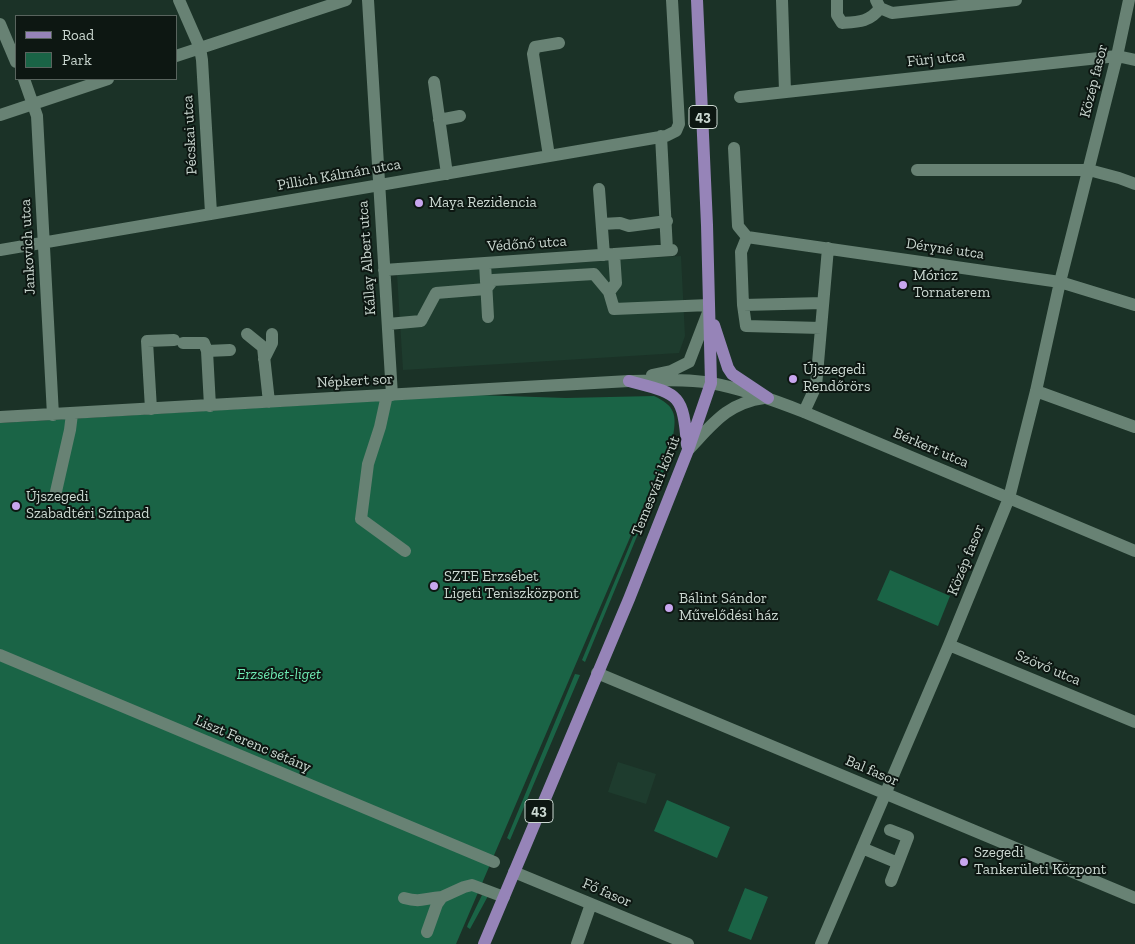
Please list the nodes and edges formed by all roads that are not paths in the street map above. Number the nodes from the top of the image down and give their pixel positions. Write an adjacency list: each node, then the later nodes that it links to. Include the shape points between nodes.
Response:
1 (179, 0): 13 (street, Pécskai utca)
2 (346, 0): 13 (street)
3 (368, 0): 33 (street, Kállay Albert utca)
4 (672, 0): 27 (street, Pillich Kálmán utca, via 679,124 676,132)
5 (782, 0): 21 (street)
6 (836, 0): 9 (street, via 842,23 865,21 874,16)
7 (1016, 0): 9 (street, via 892,13)
8 (1129, 0): 15 (street, Közép fasor)
9 (878, 4)
10 (698, 5): 52 (main road, Temesvári körút / 43)
11 (0, 24): 16 (street)
12 (559, 43): 29 (street, via 535,47 532,54)
13 (200, 48): 14 (street); 36 (street, Pécskai utca)
14 (178, 55)
15 (1117, 56): 17 (street, Fürj utca); 21 (street, Fürj utca); 31 (street, Közép fasor)
16 (15, 60)
17 (1135, 60)
18 (24, 80): 23 (street, Jankovich utca)
19 (105, 80): 23 (street)
20 (434, 82): 26 (street)
21 (786, 91): 22 (street, Fürj utca)
22 (740, 97)
23 (34, 104): 24 (street); 40 (street, Jankovich utca)
24 (0, 115)
25 (460, 116): 26 (street)
26 (439, 120): 32 (street)
27 (661, 136): 29 (street, Pillich Kálmán utca); 37 (street)
28 (734, 148): 39 (street, via 738,226)
29 (549, 156): 32 (street, Pillich Kálmán utca)
30 (917, 170): 31 (street)
31 (1089, 170): 34 (street); 46 (street, Közép fasor)
32 (447, 174): 33 (street, Pillich Kálmán utca)
33 (378, 184): 36 (street, Pillich Kálmán utca); 45 (street, Kállay Albert utca)
34 (1135, 184)
35 (599, 189): 38 (street)
36 (211, 213): 40 (street, Pillich Kálmán utca)
37 (666, 222): 38 (street, via 629,226); 43 (street, Védőnő utca, via 670,250)
38 (602, 224): 43 (street)
39 (747, 237): 41 (street, Déryné utca); 50 (street, via 741,252)
40 (44, 242): 42 (street, Pillich Kálmán utca); 71 (street, Jankovich utca)
41 (828, 248): 46 (street, Déryné utca); 49 (street)
42 (0, 250)
43 (609, 255): 44 (street, Védőnő utca); 48 (street, via 616,283)
44 (485, 263): 45 (street, Védőnő utca); 47 (street)
45 (384, 270): 54 (street, Kállay Albert utca)
46 (1060, 282): 51 (street, Déryné utca); 63 (street, Közép fasor)
47 (486, 289): 48 (street, via 493,280 594,274); 53 (street); 54 (street, via 436,294 421,321)
48 (609, 292): 52 (street, via 614,309)
49 (823, 303): 50 (street); 55 (street)
50 (743, 305): 55 (street, via 746,326)
51 (1135, 306)
52 (709, 307): 61 (street, via 688,362 671,371); 62 (main road, Temesvári körút / 43); 65 (main road, via 728,368)
53 (488, 317)
54 (388, 324): 64 (street, Kállay Albert utca)
55 (821, 328): 69 (street, via 816,386)
56 (248, 334): 60 (street, via 262,347)
57 (272, 334): 60 (street, via 272,343)
58 (230, 350): 59 (street)
59 (207, 352): 67 (street); 68 (street, via 204,343 147,341)
60 (264, 359): 66 (street)
61 (629, 381): 62 (street, Népkert sor, via 691,380); 64 (street, Népkert sor); 74 (main road, via 661,390 677,399 685,420)
62 (711, 383): 65 (street, Bérkert utca); 74 (main road, Temesvári körút / 43)
63 (1036, 391): 73 (street); 76 (street, Közép fasor)
64 (390, 395): 66 (street, Népkert sor); 77 (street, Kállay Albert utca, via 368,464 361,519)
65 (768, 398): 69 (street, Bérkert utca); 74 (street, via 735,406)
66 (269, 402): 67 (street, Népkert sor)
67 (210, 406): 68 (street, Népkert sor)
68 (151, 409): 70 (street, Népkert sor)
69 (804, 412): 76 (street, Bérkert utca)
70 (72, 414): 71 (street, Népkert sor); 75 (street)
71 (53, 415): 72 (street, Népkert sor)
72 (0, 417)
73 (1135, 427)
74 (688, 450): 81 (main road, Temesvári körút / 43)
75 (54, 496)
76 (1009, 498): 78 (street, Bérkert utca); 79 (street, Közép fasor)
77 (405, 551)
78 (1135, 551)
79 (949, 645): 82 (street, Szövő utca); 83 (street, Közép fasor)
80 (0, 655): 86 (street, Liszt Ferenc sétány)
81 (597, 673): 83 (street, Bal fasor); 88 (main road, Temesvári körút / 43)
82 (1135, 722)
83 (885, 794): 85 (street, Közép fasor); 93 (street, Bal fasor)
84 (890, 830): 87 (street, via 908,838)
85 (862, 848): 87 (street); 101 (street, Közép fasor)
86 (494, 862)
87 (898, 863): 89 (street)
88 (514, 872): 91 (main road, Temesvári körút / 43); 95 (street, Fő fasor)
89 (891, 881)
90 (442, 897): 91 (street, via 472,885); 94 (street); 96 (street)
91 (504, 897): 98 (main road, Temesvári körút / 43)
92 (404, 898): 94 (street)
93 (1135, 898)
94 (419, 902): 96 (street)
95 (591, 904): 99 (street); 100 (street, Fő fasor)
96 (433, 914): 97 (street)
97 (427, 932)
98 (484, 944)
99 (576, 944)
100 (688, 944)
101 (821, 944)

